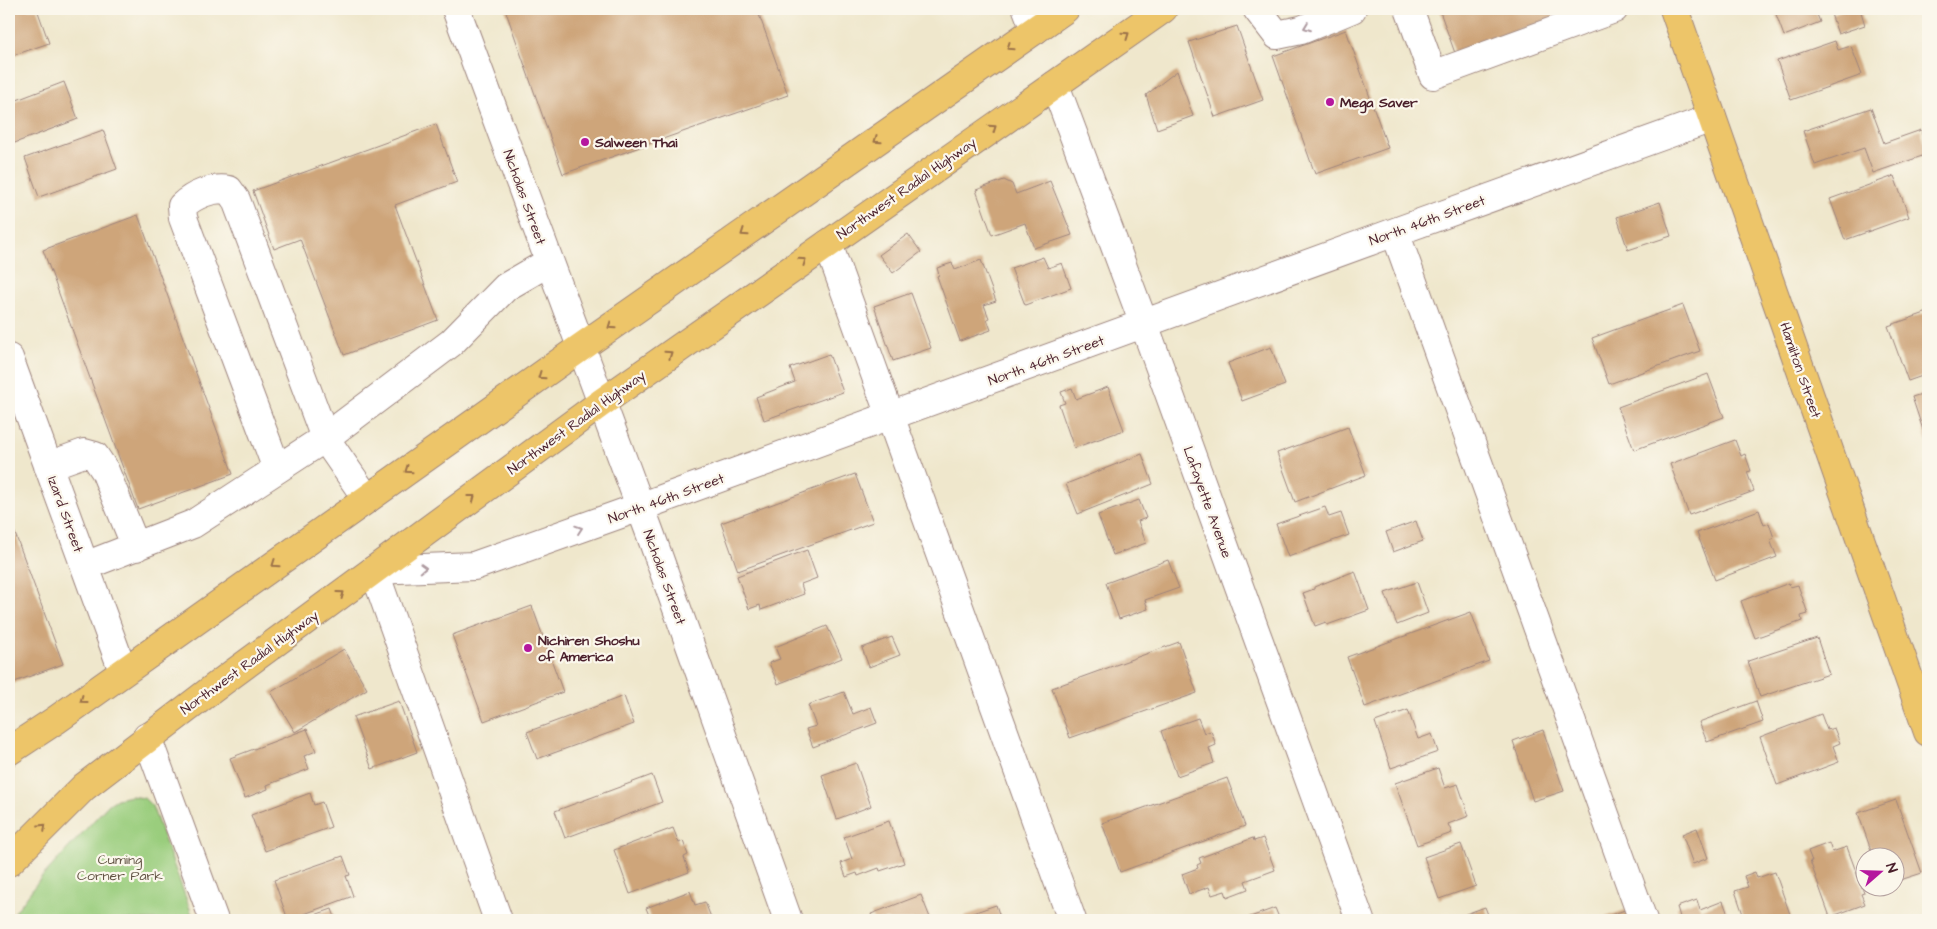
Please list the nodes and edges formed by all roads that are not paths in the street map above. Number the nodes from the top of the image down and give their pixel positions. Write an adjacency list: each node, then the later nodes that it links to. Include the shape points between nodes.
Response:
1 (456, 9): 14 (street, Nicholas Street)
2 (1065, 9): 9 (main road)
3 (1163, 9): 10 (main road, Northwest Radial Highway, one-way to 3)
4 (1258, 9): 5 (street, one-way to 4, via 1300,30 1277,35)
5 (1352, 9)
6 (1409, 9): 8 (street, via 1433,75)
7 (1674, 9): 11 (main road, Hamilton Street)
8 (1597, 12)
9 (1031, 19): 16 (main road, one-way to 16)
10 (1055, 85): 13 (main road, Northwest Radial Highway, one-way to 10); 15 (street, Lafayette Avenue)
11 (1712, 118): 12 (street, North 46th Street); 30 (main road, Hamilton Street)
12 (1395, 232): 15 (street, North 46th Street); 40 (street)
13 (828, 244): 18 (main road, Northwest Radial Highway, one-way to 13); 19 (street)
14 (549, 262): 16 (street, Nicholas Street); 20 (street, via 506,287 451,343)
15 (1144, 324): 19 (street, North 46th Street); 39 (street, Lafayette Avenue)
16 (580, 348): 18 (street, Nicholas Street); 23 (main road, one-way to 23)
17 (9, 358): 21 (street, Izard Street)
18 (601, 402): 24 (street, Nicholas Street); 27 (main road, Northwest Radial Highway, one-way to 18)
19 (890, 416): 24 (street, North 46th Street); 38 (street)
20 (325, 438): 22 (street); 22 (street, via 236,200 229,190 218,188 190,199 182,206 183,218); 23 (street)
21 (48, 466): 25 (street, via 84,453 95,456 105,472); 26 (street, Izard Street)
22 (277, 469): 25 (street, via 193,524)
23 (367, 499): 28 (main road, one-way to 28)
24 (640, 507): 27 (street, North 46th Street, one-way to 24, via 474,566); 37 (street, Nicholas Street)
25 (136, 547): 26 (street)
26 (85, 566): 28 (street, Izard Street)
27 (374, 570): 32 (main road, Northwest Radial Highway, one-way to 27); 36 (street)
28 (123, 671): 29 (main road, one-way to 29)
29 (56, 720): 31 (main road); 33 (main road)
30 (1928, 732)
31 (9, 735)
32 (147, 737): 34 (main road, Northwest Radial Highway, one-way to 32, via 84,787); 35 (street)
33 (9, 751)
34 (9, 862)
35 (214, 920)
36 (498, 920)
37 (788, 920)
38 (1072, 920)
39 (1360, 920)
40 (1643, 920)

